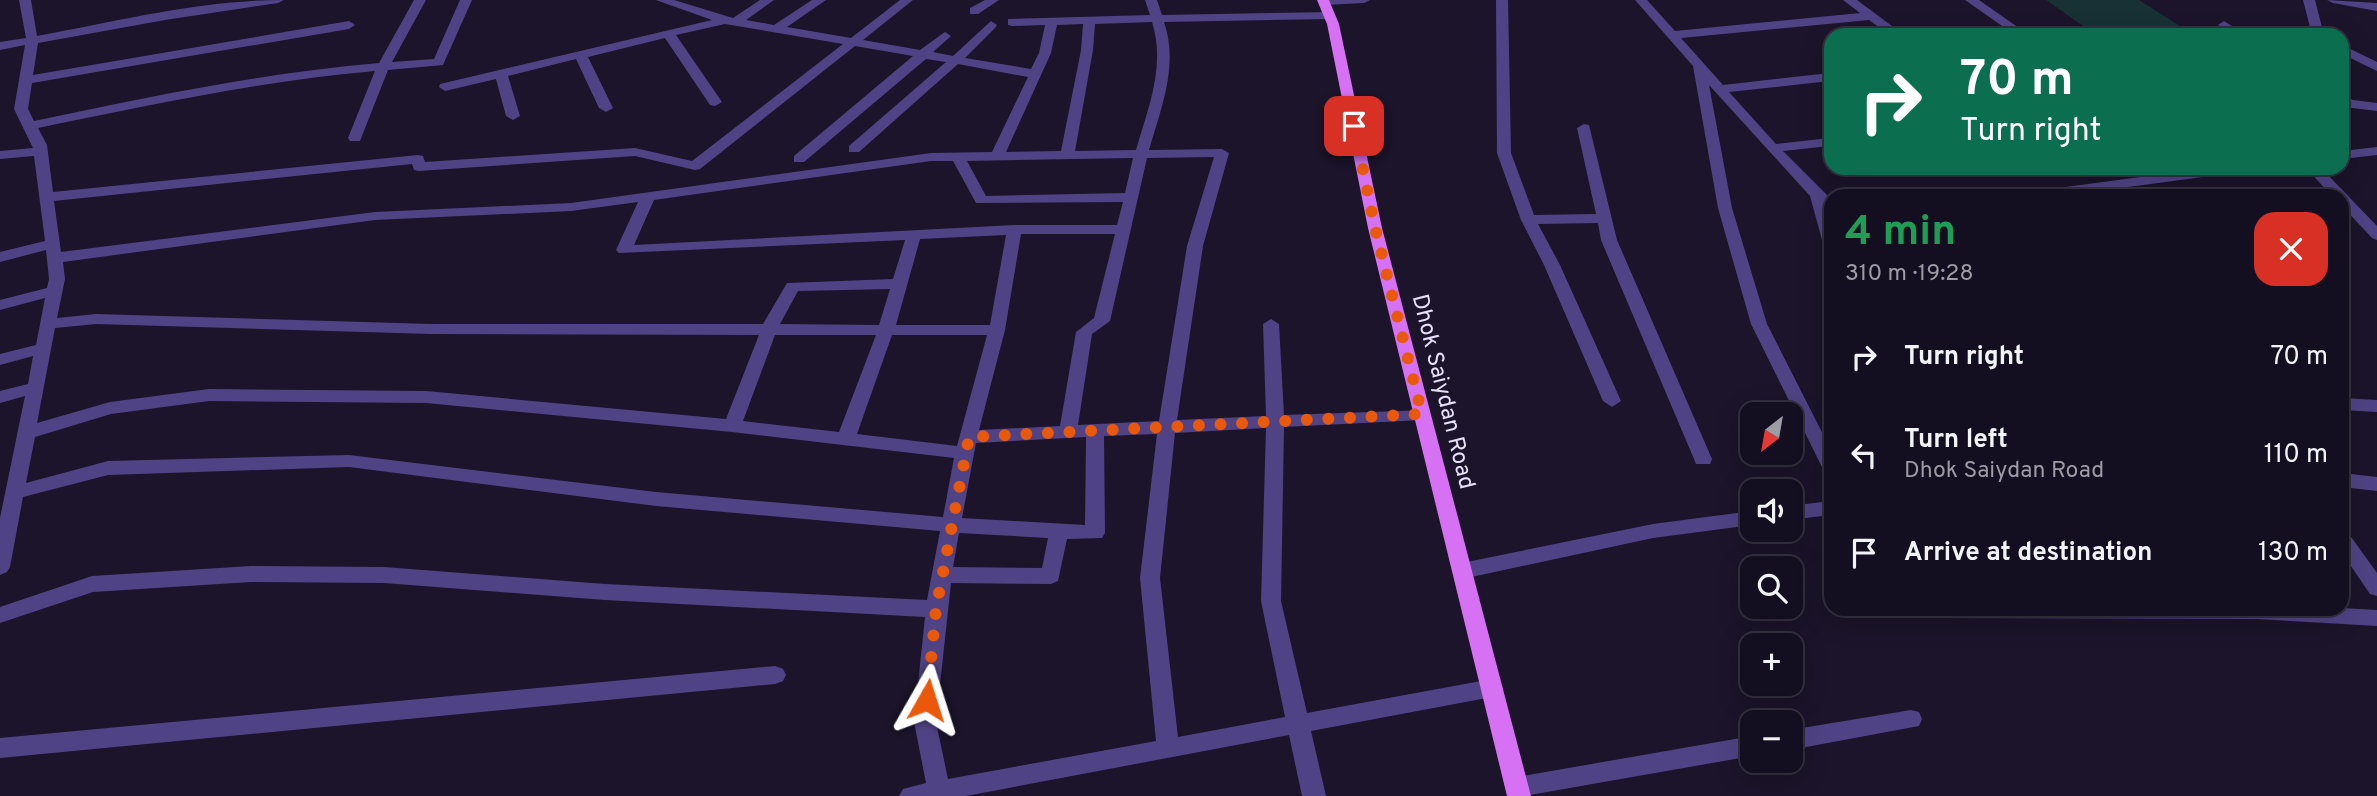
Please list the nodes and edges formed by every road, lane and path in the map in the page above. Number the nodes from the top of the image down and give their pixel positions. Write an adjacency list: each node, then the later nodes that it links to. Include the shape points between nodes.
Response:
1 (25, 0): 38 (street)
2 (278, 0): 38 (street)
3 (420, 0): 46 (street)
4 (466, 0): 46 (street, via 439,62)
5 (662, 0): 24 (street)
6 (768, 0): 24 (street)
7 (820, 0): 30 (street)
8 (906, 0): 39 (street)
9 (993, 0): 20 (street)
10 (1150, 0): 22 (street)
11 (1364, 0): 18 (street)
12 (1502, 0): 87 (street, via 1504,153)
13 (1641, 0): 36 (street)
14 (1849, 0): 21 (street)
15 (1971, 0): 32 (street)
16 (2309, 0): 34 (street)
17 (2333, 0): 19 (street)
18 (1326, 6): 22 (street); 110 (main road, Dhok Saiydan Road)
19 (2377, 7)
20 (974, 11)
21 (1871, 16): 31 (street); 36 (street)
22 (1155, 19): 23 (street); 70 (street, via 1164,40 1163,78)
23 (1088, 20): 25 (street); 69 (street, via 1087,50)
24 (730, 21): 30 (street); 35 (street)
25 (1052, 21): 26 (street); 49 (street)
26 (1012, 22)
27 (349, 25): 51 (street)
28 (991, 25): 44 (street)
29 (2224, 25): 33 (street)
30 (778, 28): 39 (street)
31 (1888, 28)
32 (2013, 28)
33 (2229, 28)
34 (2316, 28)
35 (668, 33): 42 (street); 54 (street)
36 (1672, 35): 45 (street)
37 (945, 36): 43 (street)
38 (32, 40): 40 (street); 51 (street)
39 (855, 41): 43 (street); 79 (street, via 695,166 635,152 419,167 418,159)
40 (0, 46)
41 (2349, 53): 47 (street)
42 (580, 54): 48 (street); 57 (street)
43 (926, 54): 44 (street); 73 (street)
44 (956, 60): 49 (street); 64 (street)
45 (1699, 66): 53 (street); 119 (street, via 1725,208 1759,324)
46 (383, 67): 59 (street, via 191,92); 61 (street)
47 (2377, 67)
48 (501, 73): 52 (street); 58 (street)
49 (1035, 74): 71 (street)
50 (1824, 78): 53 (street)
51 (26, 80): 59 (street, via 21,108)
52 (446, 87)
53 (1721, 89): 63 (street)
54 (715, 102)
55 (2349, 104): 56 (street)
56 (2377, 107)
57 (606, 108)
58 (513, 116)
59 (30, 126): 65 (street)
60 (1584, 128): 85 (street)
61 (355, 138)
62 (1824, 143): 63 (street)
63 (1773, 148): 78 (street)
64 (854, 149)
65 (41, 151): 68 (street); 79 (street)
66 (2377, 151): 67 (street)
67 (2349, 154)
68 (0, 155)
69 (1067, 155): 70 (street); 71 (street)
70 (1141, 155): 81 (street); 113 (street, via 1222,153 1195,246)
71 (997, 156): 72 (street)
72 (958, 157): 80 (street); 82 (street)
73 (799, 159)
74 (2194, 175): 76 (street)
75 (2320, 175): 77 (street)
76 (2104, 189)
77 (2333, 189)
78 (1817, 195): 83 (street); 86 (street)
79 (47, 197): 93 (street)
80 (648, 197): 91 (street, via 624,250); 93 (street, via 571,207 375,216)
81 (1131, 197): 82 (street); 88 (street)
82 (981, 200): 90 (street)
83 (1824, 200)
84 (2349, 212): 92 (street)
85 (1603, 218): 87 (street); 120 (street)
86 (1824, 219)
87 (1528, 220): 107 (street)
88 (1123, 229): 89 (street); 115 (street, via 1102,321 1084,332)
89 (1014, 230): 90 (street); 102 (street)
90 (985, 231): 91 (street)
91 (914, 235): 95 (street)
92 (2377, 235)
93 (53, 251): 94 (street); 96 (street)
94 (0, 257)
95 (900, 284): 100 (street, via 793,286); 101 (street)
96 (55, 291): 97 (street); 98 (street)
97 (0, 305)
98 (48, 324): 100 (street, via 96,319 432,329); 103 (street)
99 (1271, 324): 111 (street)
100 (769, 329): 101 (street); 112 (street)
101 (886, 330): 102 (street); 117 (street)
102 (997, 330): 118 (street)
103 (43, 348): 104 (street); 105 (street)
104 (0, 360)
105 (35, 388): 106 (street); 116 (street)
106 (0, 397)
107 (1612, 401)
108 (2349, 404): 109 (street)
109 (2377, 406)
110 (1422, 414): 111 (street); 131 (main road, Dhok Saiydan Road)
111 (1275, 421): 113 (street); 141 (street, via 1271,601)
112 (732, 426): 116 (street, via 426,397 209,395 110,408); 117 (street)
113 (1167, 427): 114 (street); 145 (street, via 1150,578)
114 (1095, 430): 115 (street); 128 (street, via 1095,534)
115 (1068, 432): 118 (street)
116 (26, 433): 123 (street)
117 (846, 439): 118 (street)
118 (967, 445): 127 (street)
119 (1824, 445)
120 (1703, 459)
121 (2349, 481): 122 (street)
122 (2377, 484)
123 (14, 493): 127 (street, via 108,468 349,461 656,499); 130 (street)
124 (1824, 509): 125 (street)
125 (1803, 511)
126 (1740, 520): 131 (street, via 1653,531)
127 (951, 525): 128 (street); 132 (street)
128 (1059, 531): 132 (street, via 1051,576)
129 (2349, 549): 133 (street)
130 (0, 567)
131 (1462, 571): 139 (main road, Dhok Saiydan Road)
132 (942, 576): 134 (street)
133 (2377, 588)
134 (936, 609): 135 (street, via 384,575 251,574 92,584); 146 (street, via 925,722)
135 (0, 615)
136 (2347, 616): 137 (street)
137 (2377, 618)
138 (775, 675): 143 (street)
139 (1492, 688): 141 (street); 147 (main road, Dhok Saiydan Road)
140 (1911, 719): 142 (street)
141 (1297, 724): 145 (street); 149 (street)
142 (1803, 738)
143 (0, 748)
144 (1740, 748): 147 (street)
145 (1168, 749): 146 (street)
146 (939, 791): 148 (street)
147 (1518, 791)
148 (911, 796)
149 (1314, 796)

